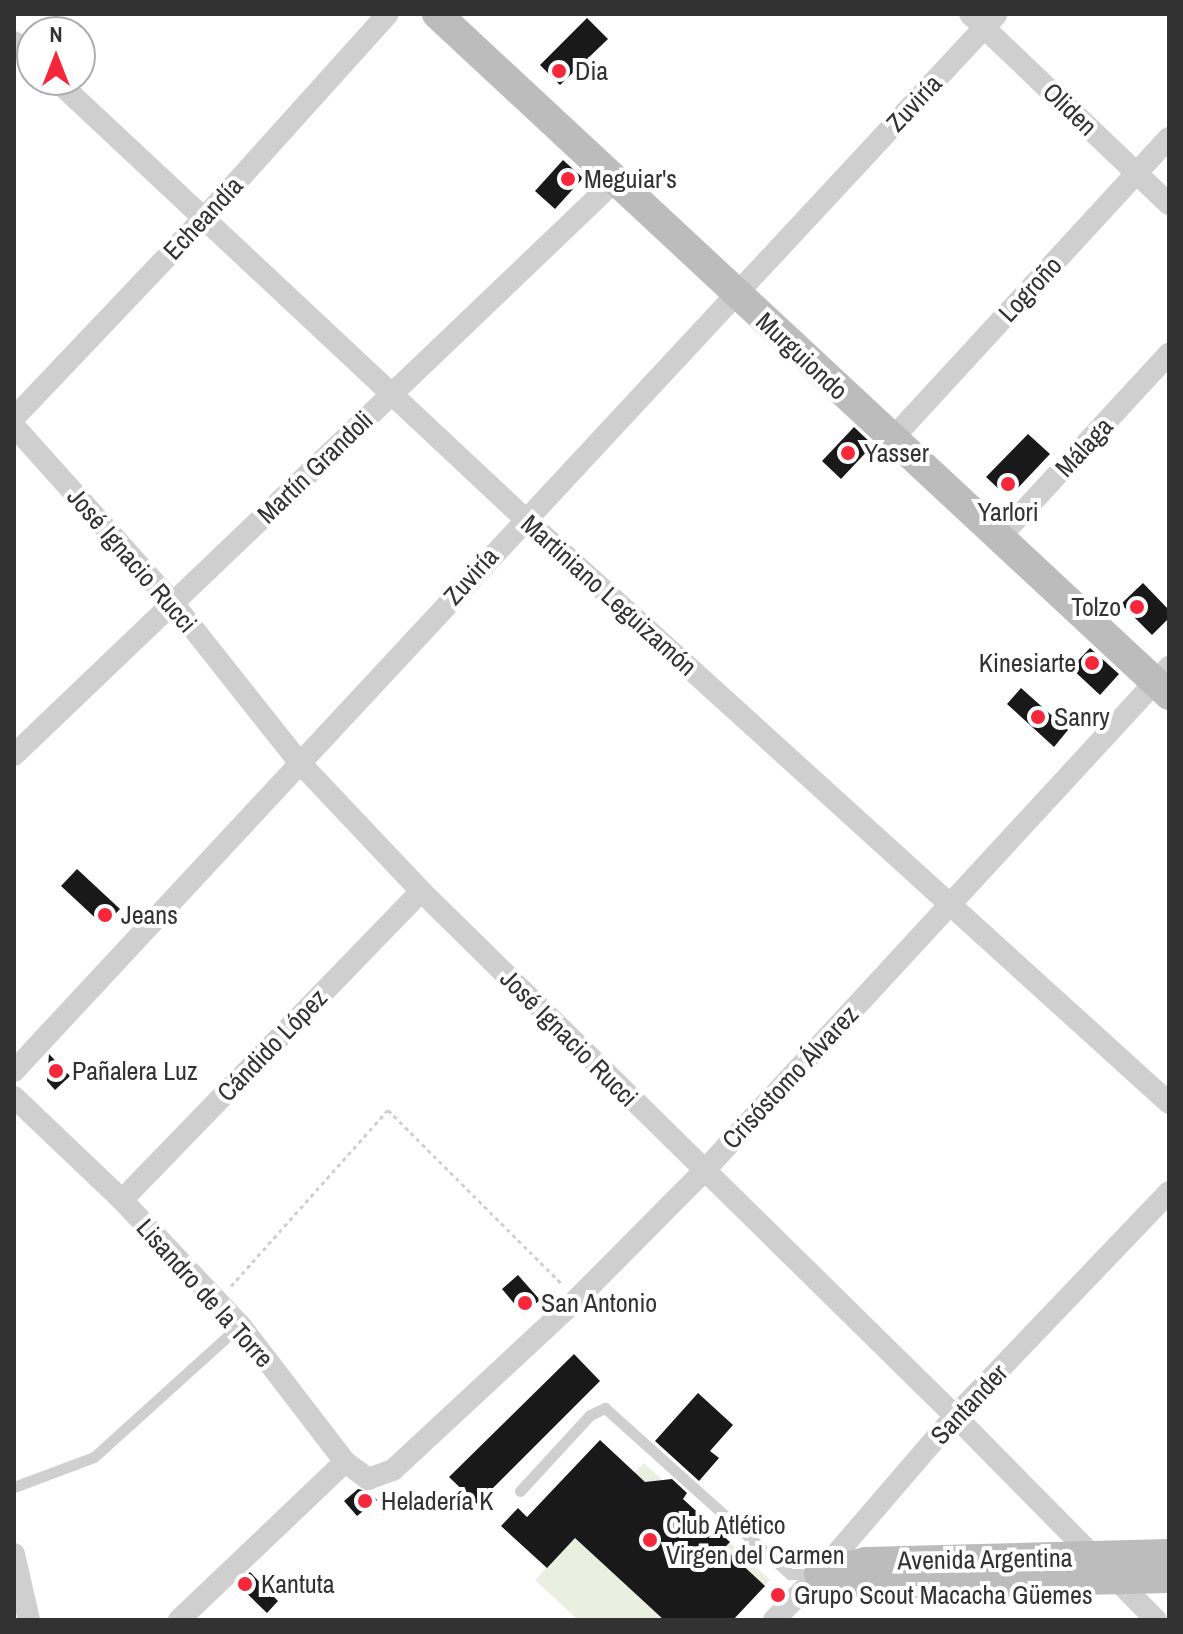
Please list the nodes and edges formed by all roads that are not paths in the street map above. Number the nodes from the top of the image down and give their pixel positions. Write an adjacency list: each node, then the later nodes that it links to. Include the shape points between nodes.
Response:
1 (388, 14): 9 (street, Echeandía)
2 (437, 14): 7 (street, Murguiondo)
3 (984, 18): 6 (street, Oliden); 10 (street, Zuviría)
4 (73, 96): 9 (street, Martiniano Leguizamón)
5 (1169, 138): 6 (street, Logroño)
6 (1137, 173): 8 (street, Oliden); 15 (street, Logroño)
7 (617, 179): 10 (street, Murguiondo); 12 (street, Martín Grandoli)
8 (1169, 204)
9 (205, 217): 12 (street, Martiniano Leguizamón); 13 (street, Echeandía)
10 (737, 295): 15 (street, Murguiondo); 16 (street, Zuviría)
11 (1169, 354): 17 (street, Málaga)
12 (391, 395): 16 (street, Martiniano Leguizamón); 18 (street, Martín Grandoli)
13 (14, 418)
14 (14, 426): 18 (street, José Ignacio Rucci)
15 (891, 440): 17 (street, Murguiondo)
16 (524, 518): 21 (street, Zuviría); 23 (street, Martiniano Leguizamón)
17 (998, 539): 19 (street, Murguiondo)
18 (173, 603): 20 (street, Martín Grandoli); 21 (street, José Ignacio Rucci)
19 (1164, 682): 23 (street, Crisóstomo Álvarez)
20 (14, 755)
21 (300, 763): 22 (street, José Ignacio Rucci); 24 (street, Zuviría)
22 (421, 891): 27 (street, José Ignacio Rucci); 29 (street, Cándido López)
23 (949, 904): 26 (street, Martiniano Leguizamón); 27 (street, Crisóstomo Álvarez)
24 (14, 1071)
25 (14, 1097): 29 (street, Lisandro de la Torre)
26 (1169, 1103)
27 (704, 1171): 31 (street, José Ignacio Rucci); 32 (street, Crisóstomo Álvarez, via 577,1299 393,1470 368,1479)
28 (1169, 1192): 31 (street, Santander)
29 (122, 1200): 30 (street, Lisandro de la Torre)
30 (240, 1325): 32 (street, Lisandro de la Torre); 33 (lane, via 94,1457)
31 (955, 1416): 37 (street, José Ignacio Rucci); 38 (street, Santander)
32 (345, 1462): 42 (street)
33 (14, 1487)
34 (520, 1491): 38 (lane, via 590,1415 605,1408 790,1574)
35 (14, 1554): 41 (street)
36 (1169, 1554): 37 (street, Avenida Argentina)
37 (1094, 1556): 38 (street, Avenida Argentina, via 866,1562); 40 (street, José Ignacio Rucci)
38 (819, 1574): 40 (street, Avenida Argentina, via 864,1585); 43 (street, Santander)
39 (1169, 1578): 40 (street, Avenida Argentina)
40 (1116, 1579): 44 (street, José Ignacio Rucci)
41 (29, 1620)
42 (179, 1620)
43 (774, 1620)
44 (1156, 1620)

